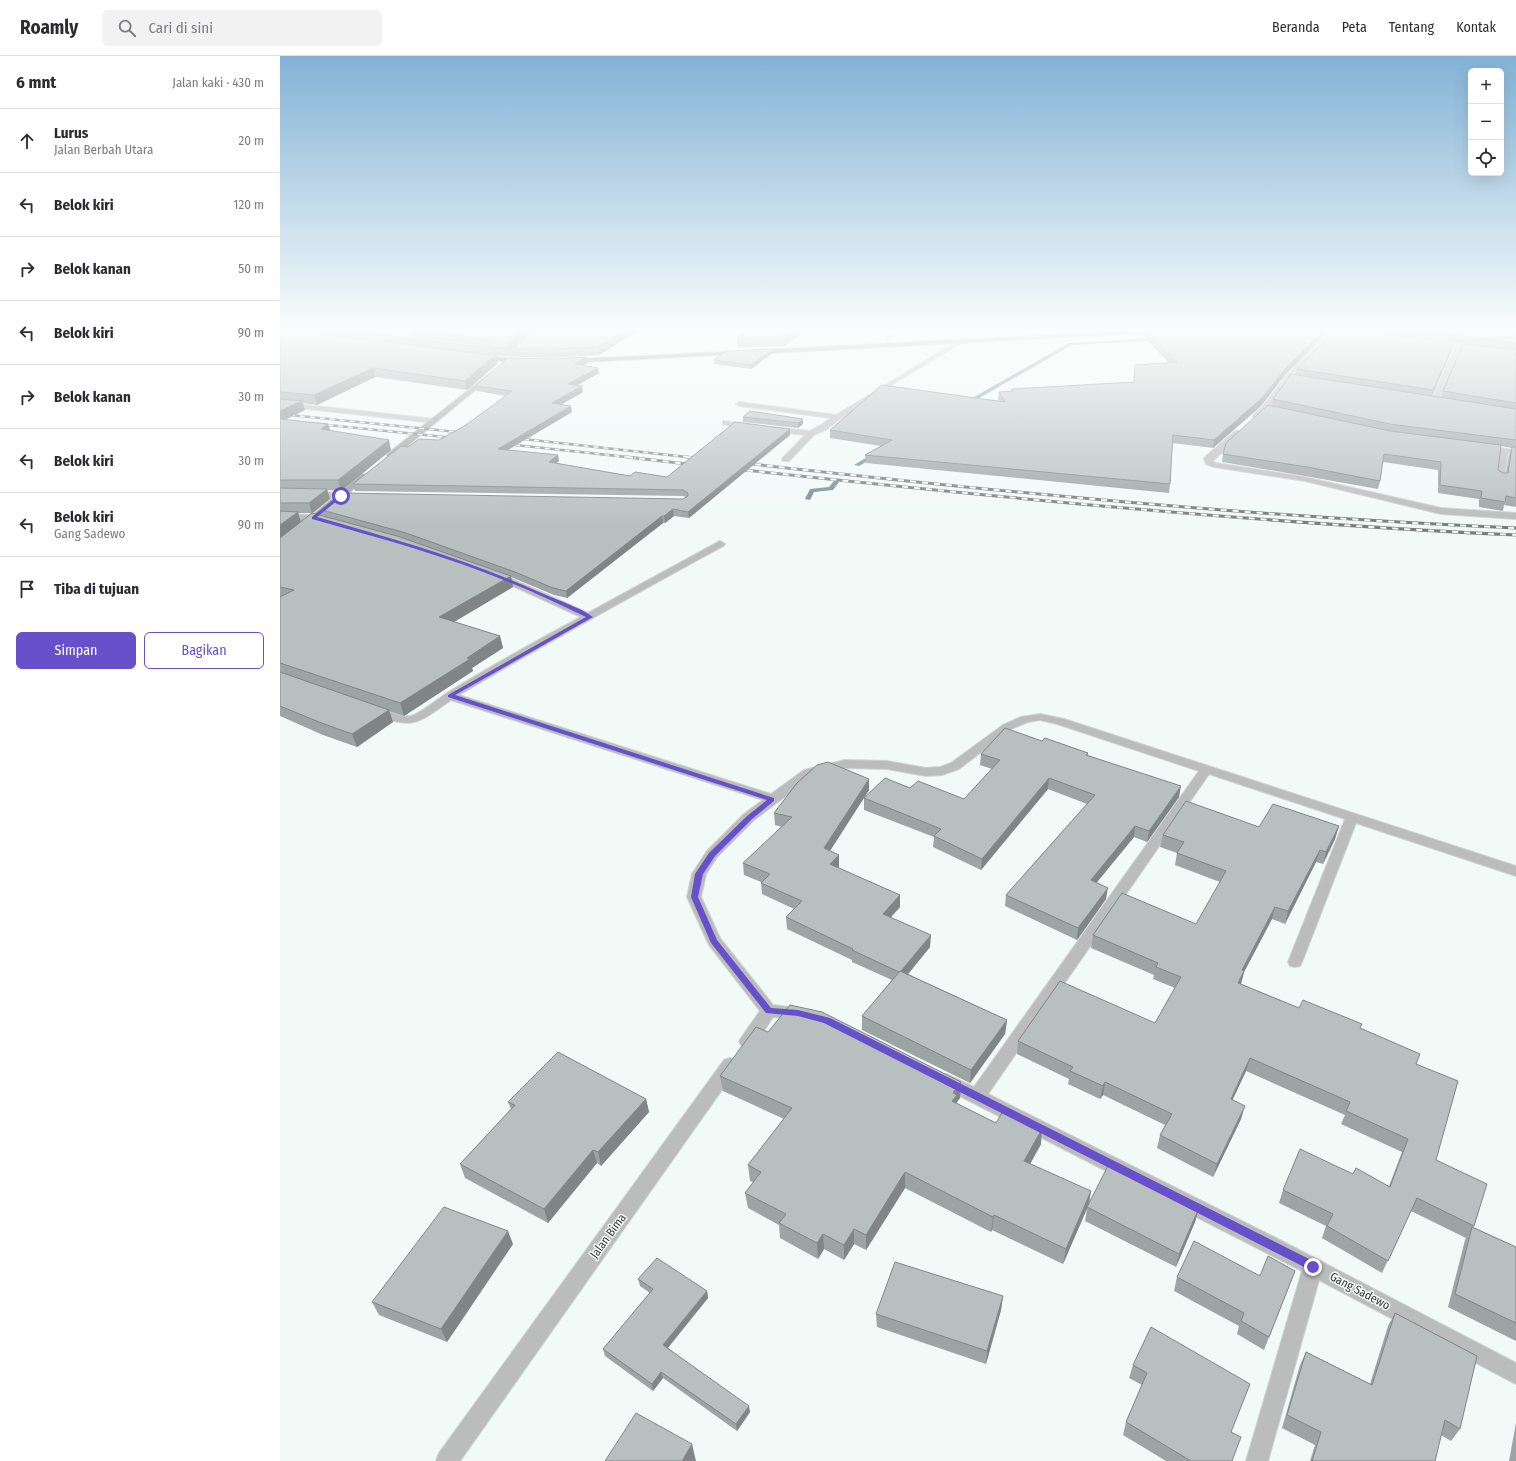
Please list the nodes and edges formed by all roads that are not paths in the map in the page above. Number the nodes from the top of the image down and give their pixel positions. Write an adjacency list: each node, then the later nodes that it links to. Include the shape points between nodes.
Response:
1 (466, 396): 9 (main road)
2 (872, 396): 8 (street)
3 (1277, 396): 22 (street, via 1269,410 1245,426 1208,459 1209,462 1214,465 1305,479 1441,511)
4 (1441, 396): 5 (street, via 1439,401)
5 (1428, 400)
6 (280, 404): 9 (street)
7 (740, 404): 8 (street)
8 (837, 417): 11 (street)
9 (434, 421): 16 (main road)
10 (726, 423): 11 (street)
11 (811, 433): 15 (street)
12 (1474, 447): 13 (street)
13 (1504, 451): 14 (street); 18 (street)
14 (1516, 452)
15 (786, 459)
16 (382, 463)
17 (370, 472): 20 (main road)
18 (1501, 478)
19 (280, 494): 20 (street)
20 (341, 496): 21 (street); 24 (main road)
21 (362, 497)
22 (1516, 516)
23 (280, 517): 24 (street)
24 (314, 518): 25 (street); 26 (main road)
25 (329, 522)
26 (302, 527)
27 (720, 544): 29 (street)
28 (487, 572): 29 (street)
29 (590, 617): 30 (street)
30 (450, 696): 31 (street, via 411,720 399,720); 33 (street)
31 (365, 708)
32 (1207, 769): 33 (street, via 1060,721 1040,717 1025,719 1006,727 955,766 942,771 926,772 887,765 845,764 808,773); 34 (street); 40 (street)
33 (772, 799): 37 (street, via 712,854 699,874 694,897 714,941)
34 (1352, 818): 35 (street); 36 (street)
35 (1516, 871)
36 (1295, 962)
37 (769, 1011): 38 (street, via 798,1013); 43 (street, Jalan Bima)
38 (812, 1017)
39 (934, 1075): 40 (street, Gang Sadewo)
40 (977, 1096): 41 (street, Gang Sadewo)
41 (1313, 1267): 42 (street, Gang Sadewo); 44 (street)
42 (1516, 1374)
43 (447, 1461)
44 (1257, 1461)

